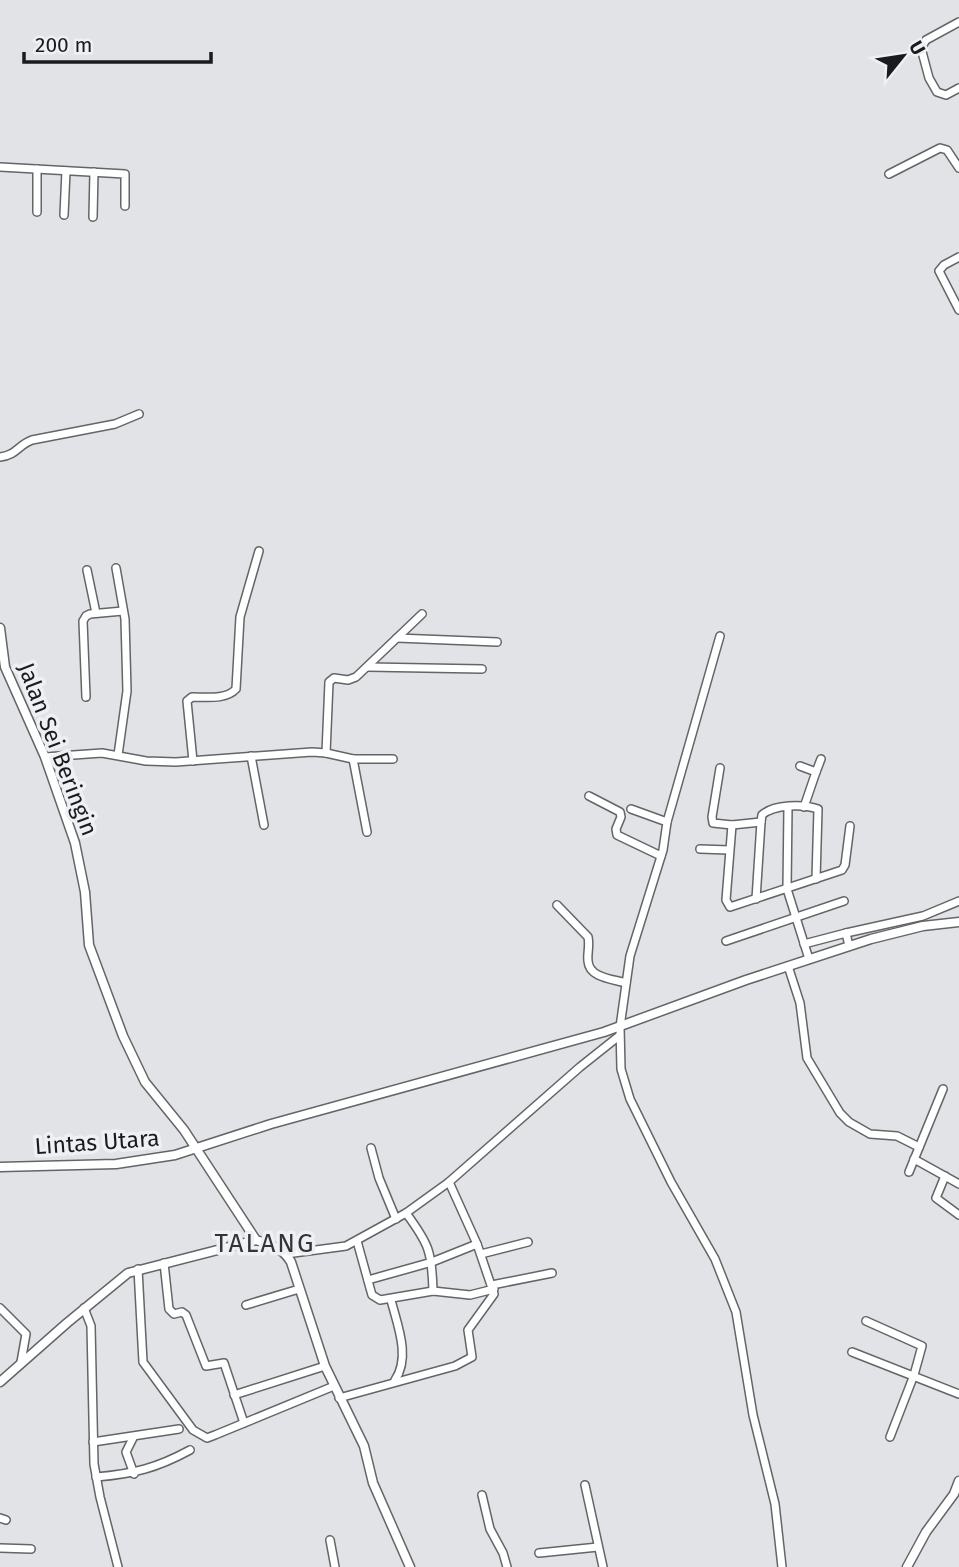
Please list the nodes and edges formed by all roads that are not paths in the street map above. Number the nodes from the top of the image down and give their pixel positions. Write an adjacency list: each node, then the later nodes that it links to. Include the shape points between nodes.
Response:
1 (959, 22): 2 (street, via 926,40 921,48 937,92 946,95)
2 (959, 88)
3 (0, 167): 5 (street)
4 (959, 168): 8 (street, via 947,150 940,148)
5 (37, 169): 6 (street); 10 (street)
6 (66, 171): 7 (street); 11 (street)
7 (94, 172): 9 (street, via 125,174); 12 (street)
8 (889, 174)
9 (125, 206)
10 (37, 212)
11 (64, 215)
12 (93, 217)
13 (959, 257): 14 (street, via 939,271)
14 (959, 310)
15 (139, 414): 16 (street, via 116,424 32,440 14,454)
16 (0, 457)
17 (259, 551): 37 (street, via 240,617 236,689 225,696 187,701)
18 (116, 568): 20 (street)
19 (87, 570): 21 (street)
20 (123, 611): 21 (street); 31 (street, via 127,691)
21 (96, 613): 29 (street, via 83,621)
22 (422, 614): 25 (street)
23 (0, 628): 33 (street, Jalan Sei Beringin, via 5,667)
24 (720, 636): 46 (street)
25 (397, 638): 26 (street); 27 (street)
26 (497, 642)
27 (368, 667): 28 (street); 30 (street, via 353,679 329,682)
28 (482, 669)
29 (86, 696)
30 (326, 753): 32 (street); 34 (street)
31 (118, 755): 33 (street); 37 (street, via 160,762)
32 (251, 756): 37 (street); 47 (street)
33 (46, 757): 72 (street, Jalan Sei Beringin, via 79,858 95,965 137,1069)
34 (354, 759): 35 (street); 50 (street)
35 (393, 759)
36 (821, 759): 40 (street)
37 (192, 761)
38 (800, 766): 40 (street)
39 (720, 768): 48 (street, via 712,820)
40 (816, 772): 43 (street)
41 (589, 796): 53 (street, via 620,812 617,835)
42 (789, 807): 43 (street); 45 (street, via 765,812); 55 (street)
43 (804, 807): 54 (street, via 819,810)
44 (631, 809): 46 (street)
45 (761, 821): 48 (street); 56 (street)
46 (667, 822): 53 (street)
47 (264, 825)
48 (732, 825): 52 (street)
49 (850, 826): 54 (street, via 844,868)
50 (367, 832)
51 (700, 849): 52 (street)
52 (729, 850): 56 (street, via 727,905)
53 (661, 856): 68 (street)
54 (816, 879): 55 (street)
55 (787, 889): 56 (street); 60 (street)
56 (756, 899)
57 (844, 901): 60 (street)
58 (959, 901): 62 (street, via 923,916)
59 (558, 905): 68 (street, via 589,937 591,970)
60 (796, 917): 63 (street); 64 (street)
61 (959, 922): 65 (street, Lintas Utara, via 898,931)
62 (846, 933): 64 (street); 65 (street)
63 (726, 941)
64 (804, 944): 66 (street)
65 (849, 946): 66 (street, Lintas Utara)
66 (809, 959): 67 (street, Lintas Utara)
67 (789, 966): 69 (street, Lintas Utara, via 699,996); 71 (street, via 800,1003 807,1058 840,1113 870,1134 897,1136)
68 (626, 983): 69 (street)
69 (620, 1032): 72 (street, Lintas Utara); 78 (street); 133 (street, via 621,1069 630,1099 715,1259 736,1312 752,1415 775,1504)
70 (943, 1089): 71 (street)
71 (919, 1147): 74 (street)
72 (195, 1148): 75 (street, Lintas Utara, via 116,1164); 83 (street, Jalan Sei Beringin)
73 (370, 1148): 82 (street)
74 (914, 1159): 76 (street); 77 (street)
75 (0, 1167)
76 (909, 1172)
77 (946, 1176): 79 (street); 81 (street, via 936,1198)
78 (449, 1182): 80 (street); 86 (street)
79 (959, 1184)
80 (406, 1213): 82 (street); 89 (street, via 427,1244)
81 (959, 1215)
82 (396, 1219): 84 (street)
83 (256, 1240): 87 (street); 90 (street)
84 (357, 1241): 87 (street, via 333,1249); 93 (street)
85 (528, 1242): 88 (street)
86 (477, 1244): 88 (street); 89 (street)
87 (286, 1254): 95 (street)
88 (481, 1254): 94 (street)
89 (432, 1262): 93 (street); 96 (street)
90 (164, 1263): 91 (street); 110 (street, via 169,1309 186,1315 206,1366 224,1363)
91 (138, 1269): 100 (street); 112 (street, via 141,1352 148,1371 201,1436)
92 (552, 1273): 94 (street)
93 (368, 1280): 97 (street, via 375,1298)
94 (493, 1287): 96 (street, via 470,1295); 107 (street, via 492,1298 468,1330 470,1360)
95 (299, 1289): 98 (street); 104 (street)
96 (433, 1291): 97 (street)
97 (391, 1300): 107 (street, via 402,1356)
98 (246, 1305)
99 (0, 1308): 103 (street, via 26,1334)
100 (84, 1308): 103 (street); 116 (street, via 91,1326)
101 (866, 1321): 105 (street, via 919,1343 922,1350)
102 (852, 1352): 105 (street)
103 (21, 1362): 106 (street)
104 (325, 1366): 108 (street); 110 (street)
105 (914, 1375): 109 (street); 114 (street)
106 (0, 1382)
107 (394, 1382): 111 (street)
108 (334, 1386): 111 (street); 112 (street)
109 (959, 1394)
110 (234, 1395): 112 (street)
111 (339, 1398): 130 (street, via 364,1446 373,1483)
112 (244, 1423)
113 (179, 1429): 115 (street)
114 (890, 1437)
115 (133, 1438): 116 (street); 118 (street, via 126,1457)
116 (93, 1442): 119 (street)
117 (190, 1450): 118 (street)
118 (134, 1474): 119 (street)
119 (96, 1478): 128 (street)
120 (959, 1481): 134 (street)
121 (586, 1485): 124 (street)
122 (482, 1495): 131 (street, via 490,1529)
123 (330, 1540): 129 (street)
124 (598, 1547): 127 (street); 132 (street)
125 (0, 1548): 126 (street)
126 (31, 1549)
127 (539, 1553)
128 (118, 1567)
129 (335, 1567)
130 (410, 1567)
131 (507, 1567)
132 (603, 1567)
133 (782, 1567)
134 (907, 1567)

